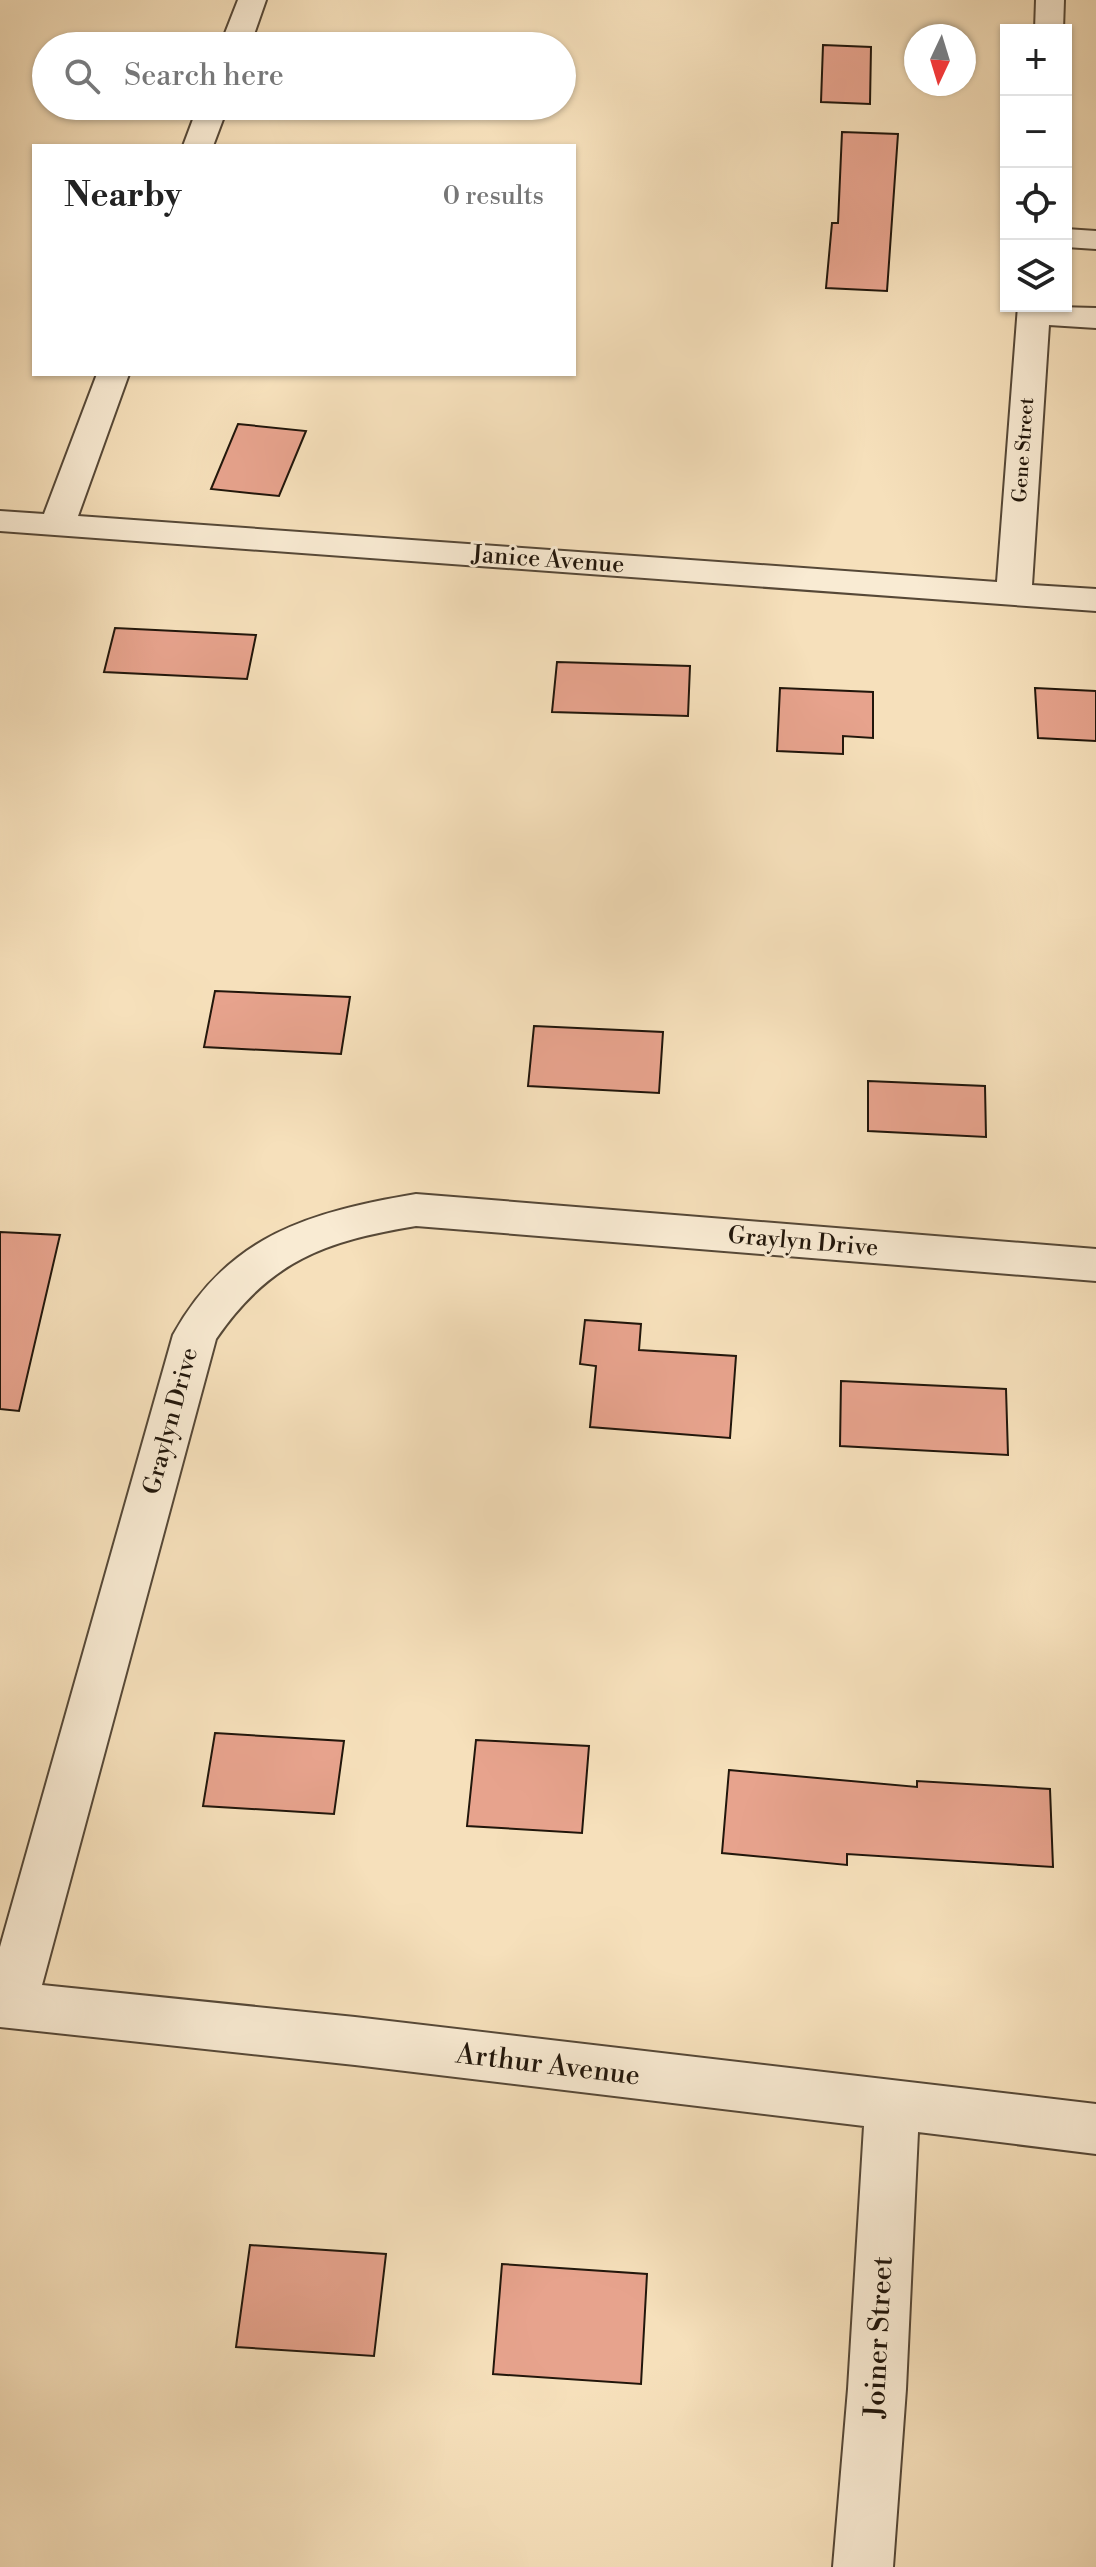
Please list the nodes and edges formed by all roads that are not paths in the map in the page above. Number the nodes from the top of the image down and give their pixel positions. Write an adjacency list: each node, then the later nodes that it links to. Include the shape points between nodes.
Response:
1 (252, 0): 4 (street)
2 (1050, 0): 3 (street)
3 (1049, 24)
4 (240, 32)
5 (208, 120): 6 (street)
6 (199, 144)
7 (1072, 238): 8 (street)
8 (1096, 240)
9 (1034, 312): 15 (street, Gene Street)
10 (1050, 312): 11 (street)
11 (1096, 318)
12 (112, 376): 14 (street)
13 (0, 521): 14 (street, Janice Avenue)
14 (57, 525): 15 (street, Janice Avenue)
15 (1014, 594): 16 (street, Janice Avenue)
16 (1096, 600)
17 (1096, 1265): 18 (street, Graylyn Drive, via 416,1210 349,1220 308,1233 256,1262 215,1302 195,1335)
18 (5, 2004): 19 (street, Arthur Avenue)
19 (892, 2106): 20 (street, Arthur Avenue); 21 (street, Joiner Street)
20 (1096, 2129)
21 (863, 2567)

